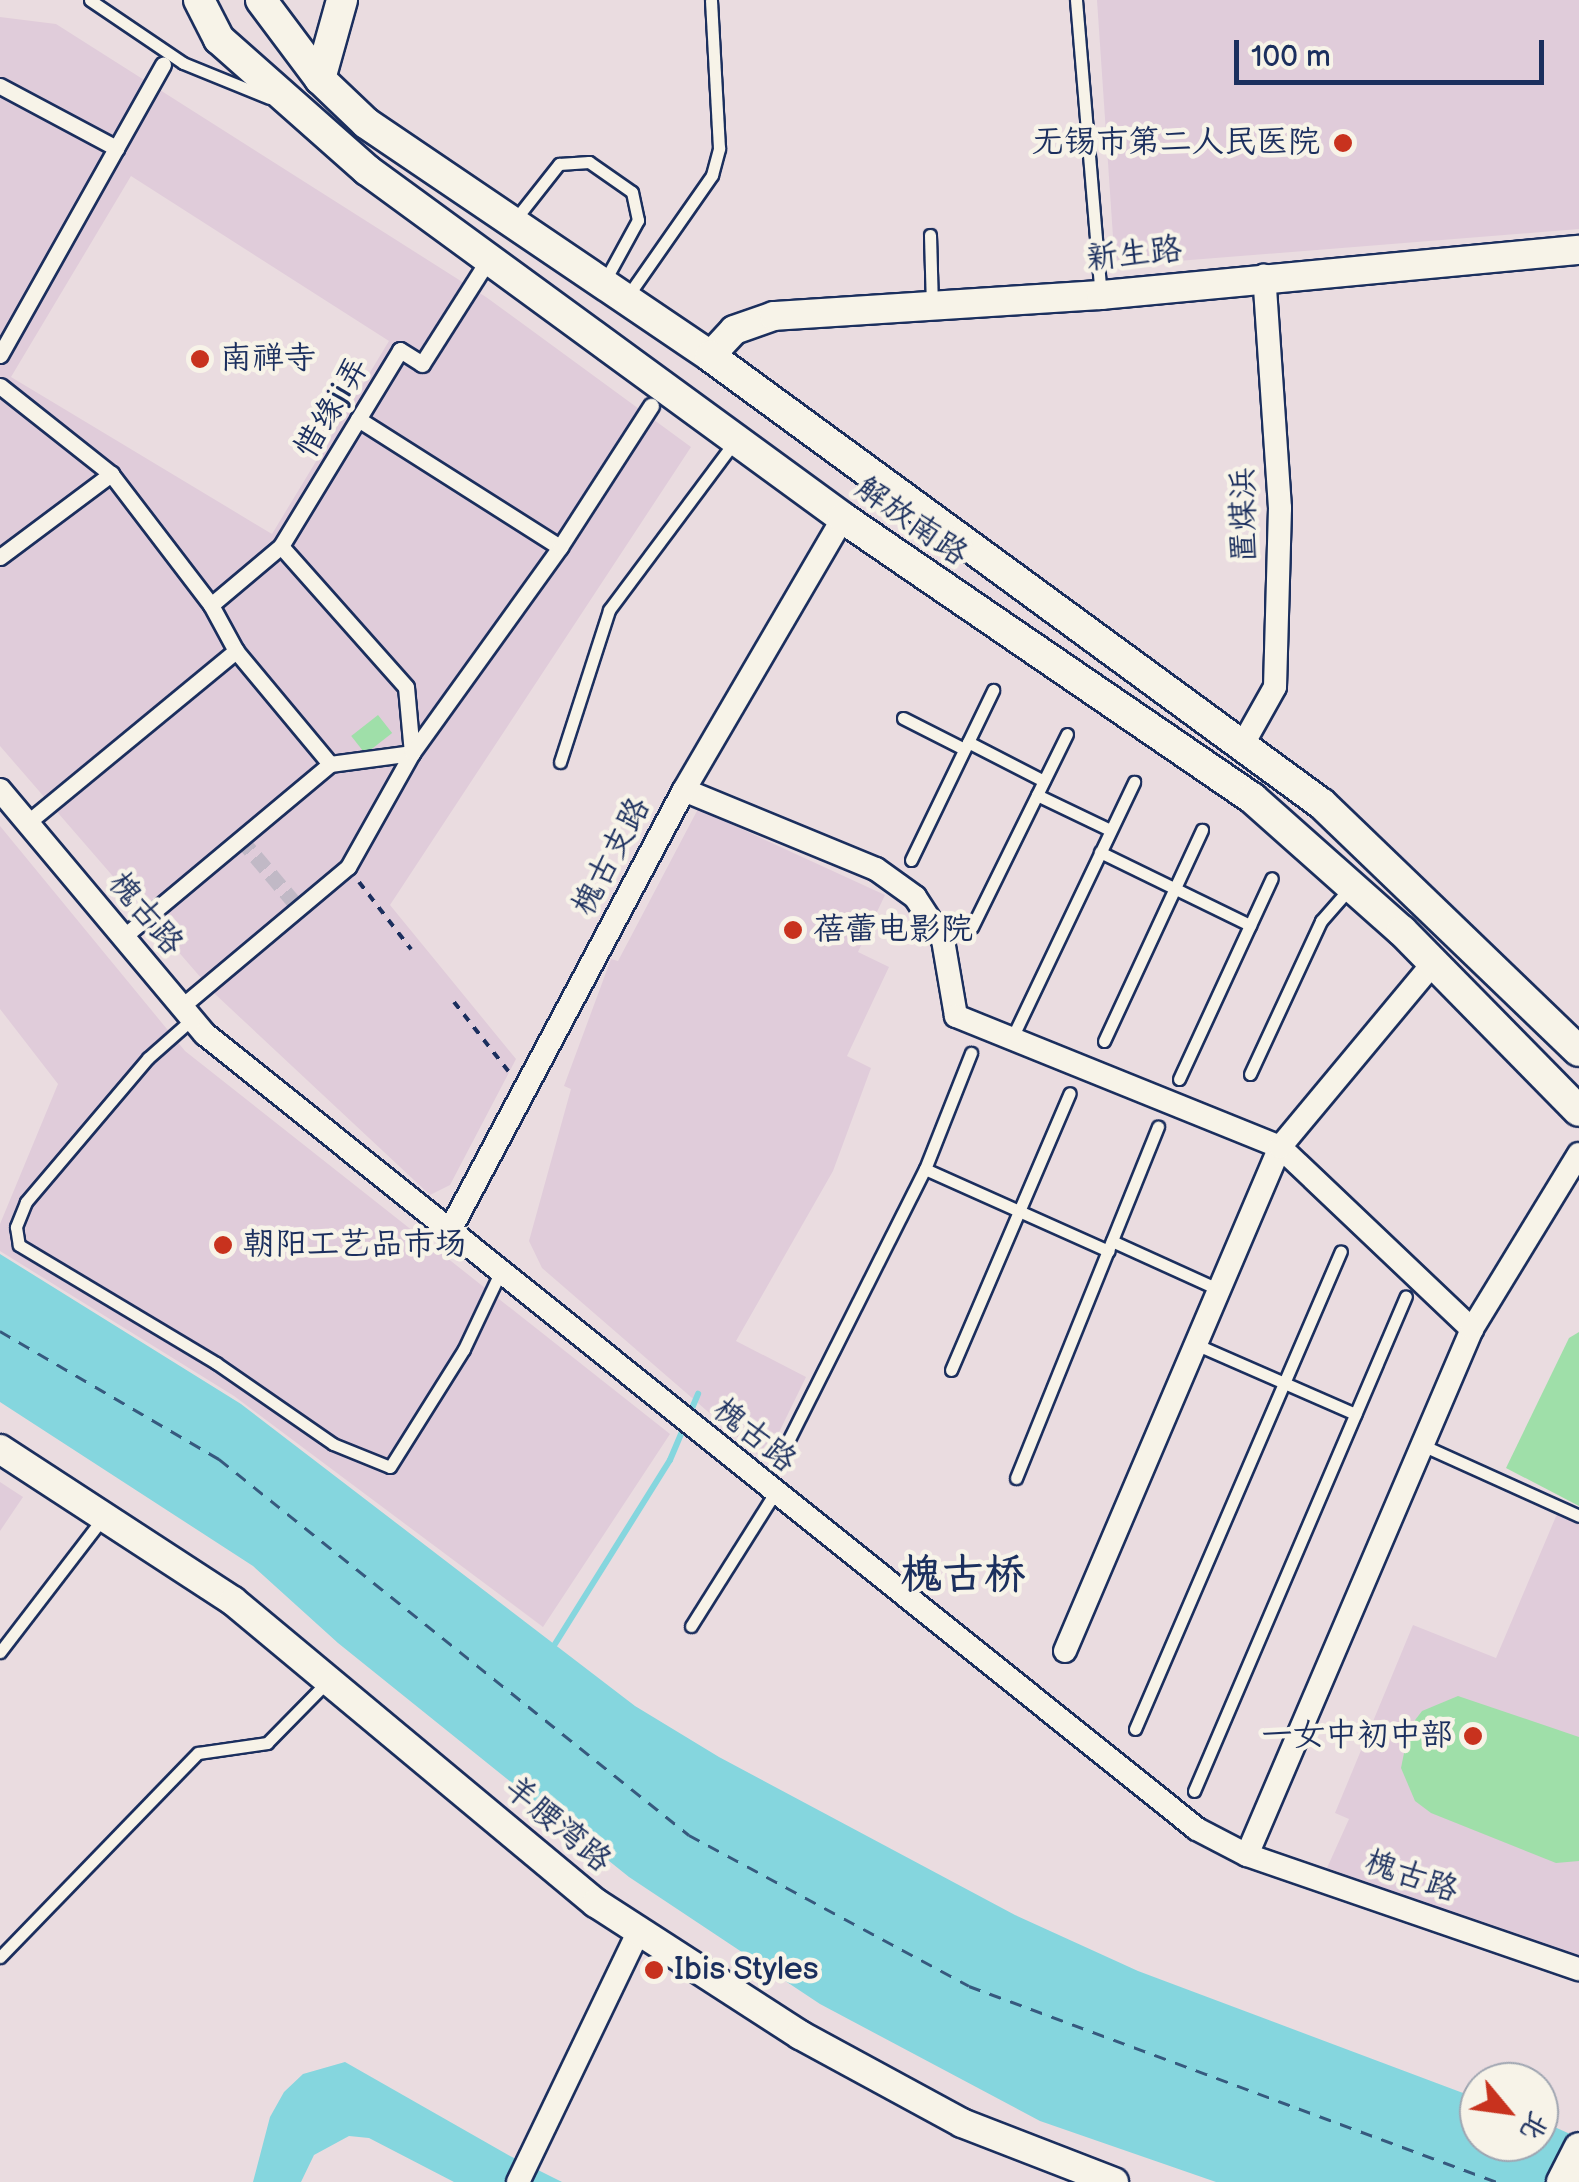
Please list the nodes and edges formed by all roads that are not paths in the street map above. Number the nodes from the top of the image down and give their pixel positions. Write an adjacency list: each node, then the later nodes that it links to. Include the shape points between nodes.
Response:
1 (90, 0): 10 (lane, via 183,63)
2 (199, 0): 10 (main road, 解放南路, via 219,40)
3 (260, 0): 8 (main road, 解放南路)
4 (342, 0): 8 (main road)
5 (711, 0): 17 (lane, via 720,148 712,174)
6 (1076, 0): 18 (lane)
7 (164, 65): 11 (street)
8 (320, 79): 12 (main road, 解放南路, via 366,123)
9 (0, 86): 11 (street)
10 (294, 108): 15 (main road, 解放南路, via 367,170)
11 (116, 148): 20 (street)
12 (513, 222): 17 (main road, 解放南路); 17 (lane, via 559,164 589,162 632,192 638,220)
13 (930, 235): 19 (lane)
14 (1579, 250): 16 (street, 新生路)
15 (490, 257): 25 (street, 惜缘ji弄, via 422,364 400,350); 26 (main road, 解放南路)
16 (1264, 276): 18 (street, 新生路); 37 (street, 置煤浜, via 1280,508 1275,687)
17 (615, 290): 22 (main road, 解放南路)
18 (1101, 295): 19 (street, 新生路)
19 (932, 306): 22 (street, 新生路, via 774,316 734,330)
20 (5, 333): 21 (street)
21 (0, 355)
22 (710, 356): 37 (main road, 解放南路)
23 (0, 386): 27 (street)
24 (651, 406): 30 (street)
25 (358, 419): 29 (street, 惜缘ji弄); 30 (street)
26 (738, 437): 28 (main road, 解放南路); 40 (lane, via 609,610)
27 (112, 474): 31 (street); 32 (street)
28 (842, 518): 45 (street, 槐古支路); 53 (main road, 解放南路, via 1252,798)
29 (281, 546): 32 (street, 惜缘ji弄); 39 (street, via 406,686)
30 (560, 546): 39 (street)
31 (0, 558)
32 (211, 605): 33 (street)
33 (236, 651): 41 (street); 47 (street)
34 (993, 690): 38 (lane)
35 (903, 718): 38 (lane)
36 (1067, 734): 42 (lane)
37 (1243, 744): 62 (main road, 解放南路, via 1429,900)
38 (966, 746): 42 (lane); 51 (lane)
39 (412, 752): 41 (street); 59 (street, via 348,867)
40 (560, 762)
41 (330, 764): 57 (street)
42 (1044, 782): 46 (lane)
43 (1134, 782): 48 (lane)
44 (0, 790): 47 (street, 槐古路)
45 (684, 790): 60 (street, via 876,868 915,897 942,940 956,1016); 73 (street, 槐古支路)
46 (1037, 794): 48 (lane); 56 (lane)
47 (27, 823): 57 (street, 槐古路)
48 (1110, 830): 50 (lane)
49 (1202, 830): 54 (lane)
50 (1100, 852): 54 (lane); 60 (lane)
51 (911, 860)
52 (1272, 878): 55 (lane)
53 (1353, 884): 58 (main road, 解放南路); 64 (lane, via 1321,921)
54 (1176, 889): 55 (lane); 61 (lane)
55 (1250, 925): 65 (lane)
56 (972, 927)
57 (122, 938): 59 (street, 槐古路)
58 (1434, 962): 67 (main road, 解放南路); 69 (street)
59 (186, 1013): 73 (street, 槐古路); 76 (lane, via 26,1202 16,1227 19,1245 216,1363 333,1444 390,1467 464,1349)
60 (1012, 1038): 69 (street)
61 (1104, 1041)
62 (1579, 1051)
63 (971, 1053): 71 (lane)
64 (1250, 1074)
65 (1179, 1079)
66 (1070, 1093): 72 (lane)
67 (1579, 1111)
68 (1158, 1127): 74 (lane)
69 (1280, 1146): 77 (street); 79 (street)
70 (1579, 1154): 79 (street)
71 (925, 1169): 72 (lane); 85 (lane)
72 (1019, 1210): 74 (lane); 81 (lane)
73 (450, 1232): 76 (street, 槐古路)
74 (1110, 1246): 77 (lane); 87 (lane)
75 (1340, 1252): 82 (lane)
76 (500, 1272): 88 (street, 槐古路)
77 (1218, 1289): 80 (street)
78 (1406, 1296): 83 (lane)
79 (1472, 1330): 84 (street)
80 (1195, 1344): 82 (lane); 92 (street)
81 (950, 1370)
82 (1283, 1382): 83 (lane); 95 (lane)
83 (1355, 1414): 96 (lane)
84 (1422, 1444): 90 (lane); 97 (street)
85 (785, 1447)
86 (0, 1448): 89 (street, 羊腰湾路)
87 (1016, 1478)
88 (774, 1494): 91 (lane); 97 (street, 槐古路, via 1198,1829)
89 (106, 1514): 93 (lane); 94 (street, 羊腰湾路, via 233,1600)
90 (1579, 1516)
91 (691, 1626)
92 (1065, 1651)
93 (0, 1652)
94 (329, 1680): 98 (street, 羊腰湾路, via 596,1903); 99 (lane, via 266,1743 198,1753)
95 (1135, 1729)
96 (1194, 1791)
97 (1247, 1855): 100 (street, 槐古路)
98 (639, 1931): 102 (street); 103 (street, 羊腰湾路, via 800,2035 962,2123)
99 (0, 1957)
100 (1579, 1969)
101 (1579, 2148): 104 (main road)
102 (518, 2182)
103 (1114, 2182)
104 (1562, 2182)

